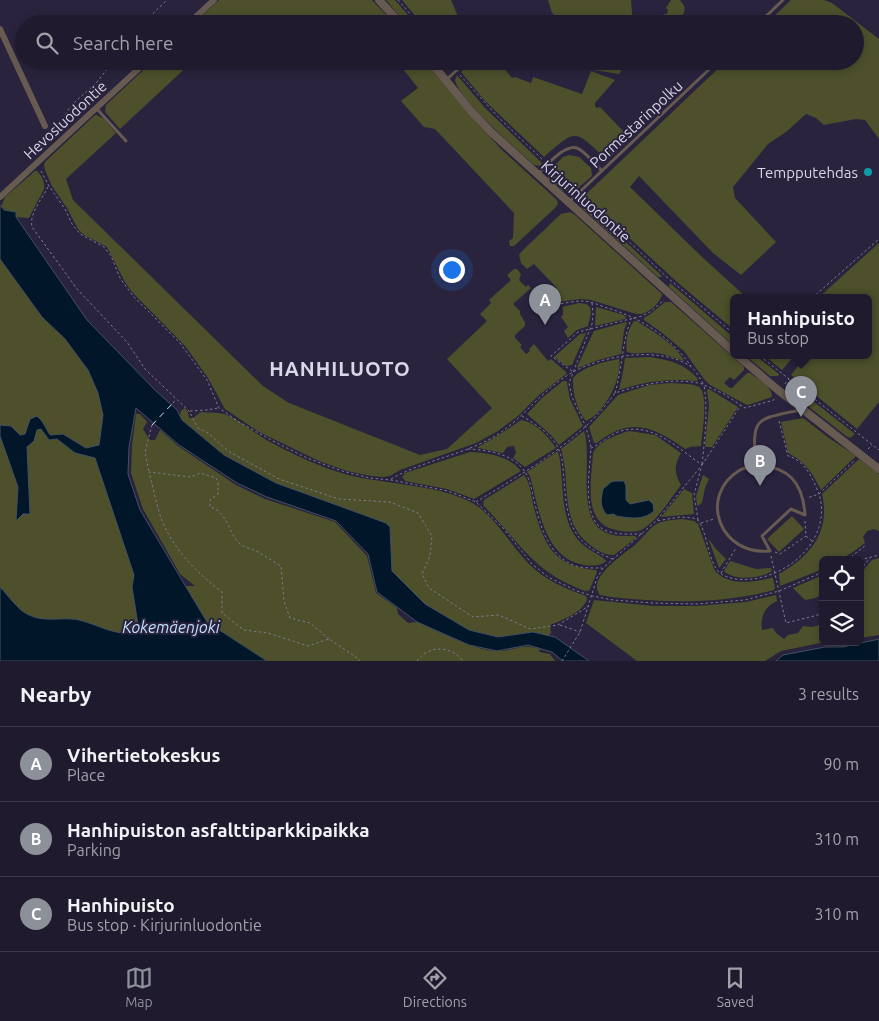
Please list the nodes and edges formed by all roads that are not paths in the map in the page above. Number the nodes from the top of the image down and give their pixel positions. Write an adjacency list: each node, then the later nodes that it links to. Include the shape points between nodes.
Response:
1 (214, 0): 4 (street)
2 (380, 0): 5 (street)
3 (783, 0): 6 (lane)
4 (198, 15)
5 (393, 15)
6 (767, 15)
7 (0, 29): 8 (street)
8 (15, 61)
9 (19, 70): 16 (street)
10 (137, 70): 15 (street, Hevosluodontie)
11 (438, 70): 14 (street, Kirjurinluodontie)
12 (458, 70): 14 (lane)
13 (709, 70): 18 (lane, Pormestarinpolku)
14 (446, 80): 19 (street, Kirjurinluodontie, via 471,111)
15 (97, 108): 17 (lane); 20 (street, Hevosluodontie)
16 (45, 126)
17 (126, 141)
18 (602, 171): 19 (lane, via 574,146 566,148); 21 (lane, Pormestarinpolku)
19 (537, 175): 21 (street, Kirjurinluodontie)
20 (1, 196)
21 (568, 203): 22 (street, Kirjurinluodontie)
22 (730, 348)
23 (742, 359): 24 (street)
24 (803, 409): 25 (lane, via 764,418 756,427); 26 (street)
25 (755, 465): 25 (lane, via 729,479 718,504 719,518 724,531 738,545 759,552 770,551 762,536 791,508 805,515 802,493 795,480 783,471)
26 (879, 469)

